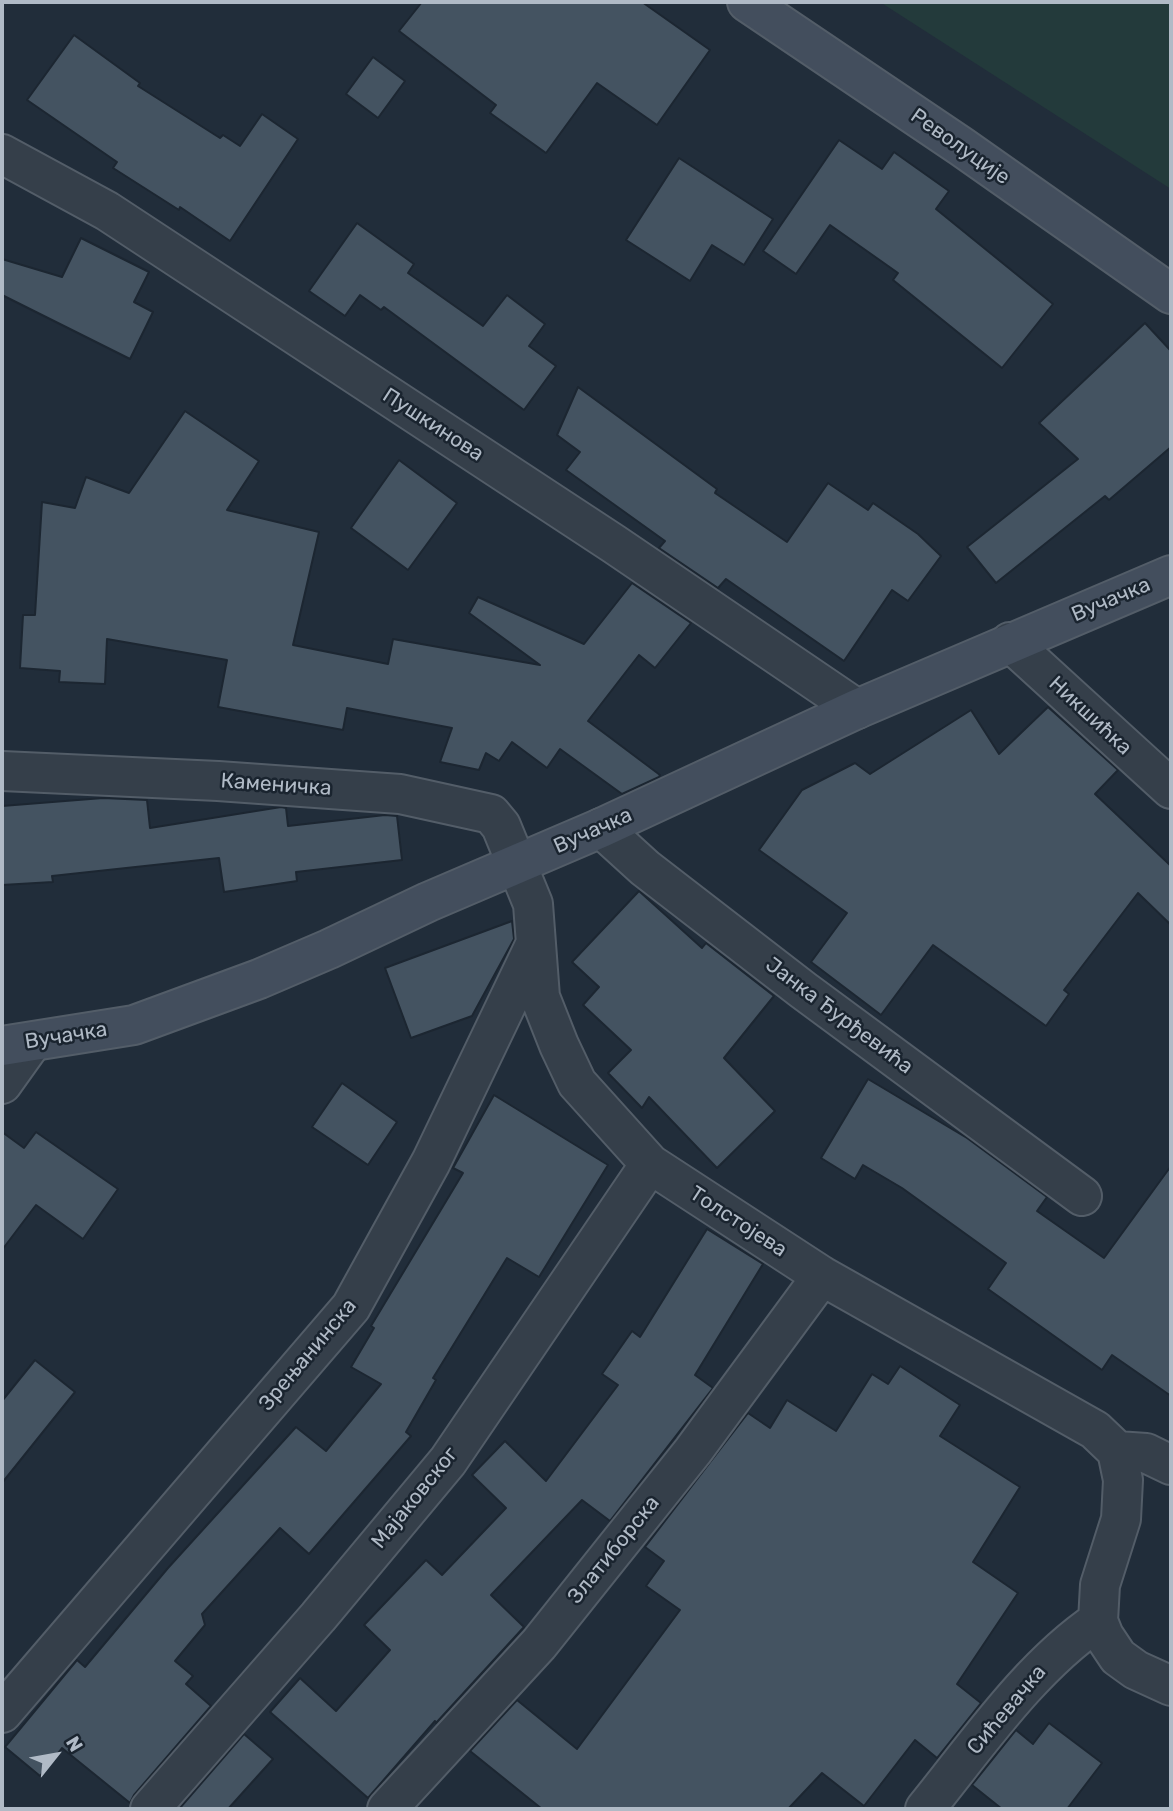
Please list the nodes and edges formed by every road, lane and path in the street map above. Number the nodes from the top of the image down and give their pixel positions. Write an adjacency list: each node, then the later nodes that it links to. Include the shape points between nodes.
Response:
1 (747, 2): 3 (street, Револуције)
2 (2, 154): 6 (street, Пушкинова, via 107,211)
3 (1171, 294)
4 (1171, 575): 5 (street, Вучачка)
5 (1010, 642): 6 (street, Вучачка); 8 (street, Никшићка)
6 (857, 709): 9 (street, Вучачка)
7 (2, 771): 10 (street, Каменичка, via 400,794 491,814)
8 (1171, 789)
9 (601, 828): 10 (street, Вучачка); 15 (street, Јанка Ђурђевића, via 645,868 803,990)
10 (517, 864): 11 (street, Толстојева, via 533,904); 12 (street, Вучачка, via 258,979 134,1025)
11 (535, 945): 14 (street, Толстојева, via 540,997 577,1083); 21 (street, Зрењанинска, via 431,1162 351,1307)
12 (17, 1044): 13 (street)
13 (2, 1084)
14 (650, 1164): 16 (street, Толстојева); 22 (street, Мајаковског, via 448,1461)
15 (1082, 1196)
16 (821, 1276): 17 (street, Толстојева, via 1094,1430); 23 (street, Златиборска, via 693,1451 539,1644)
17 (1118, 1451): 18 (street, via 1146,1453); 19 (street, via 1123,1480 1121,1519 1100,1585)
18 (1171, 1465)
19 (1098, 1621): 20 (street, via 1118,1657); 24 (street, Сићевачка, via 1044,1664)
20 (1171, 1686)
21 (2, 1713)
22 (150, 1809)
23 (387, 1809)
24 (925, 1809)

